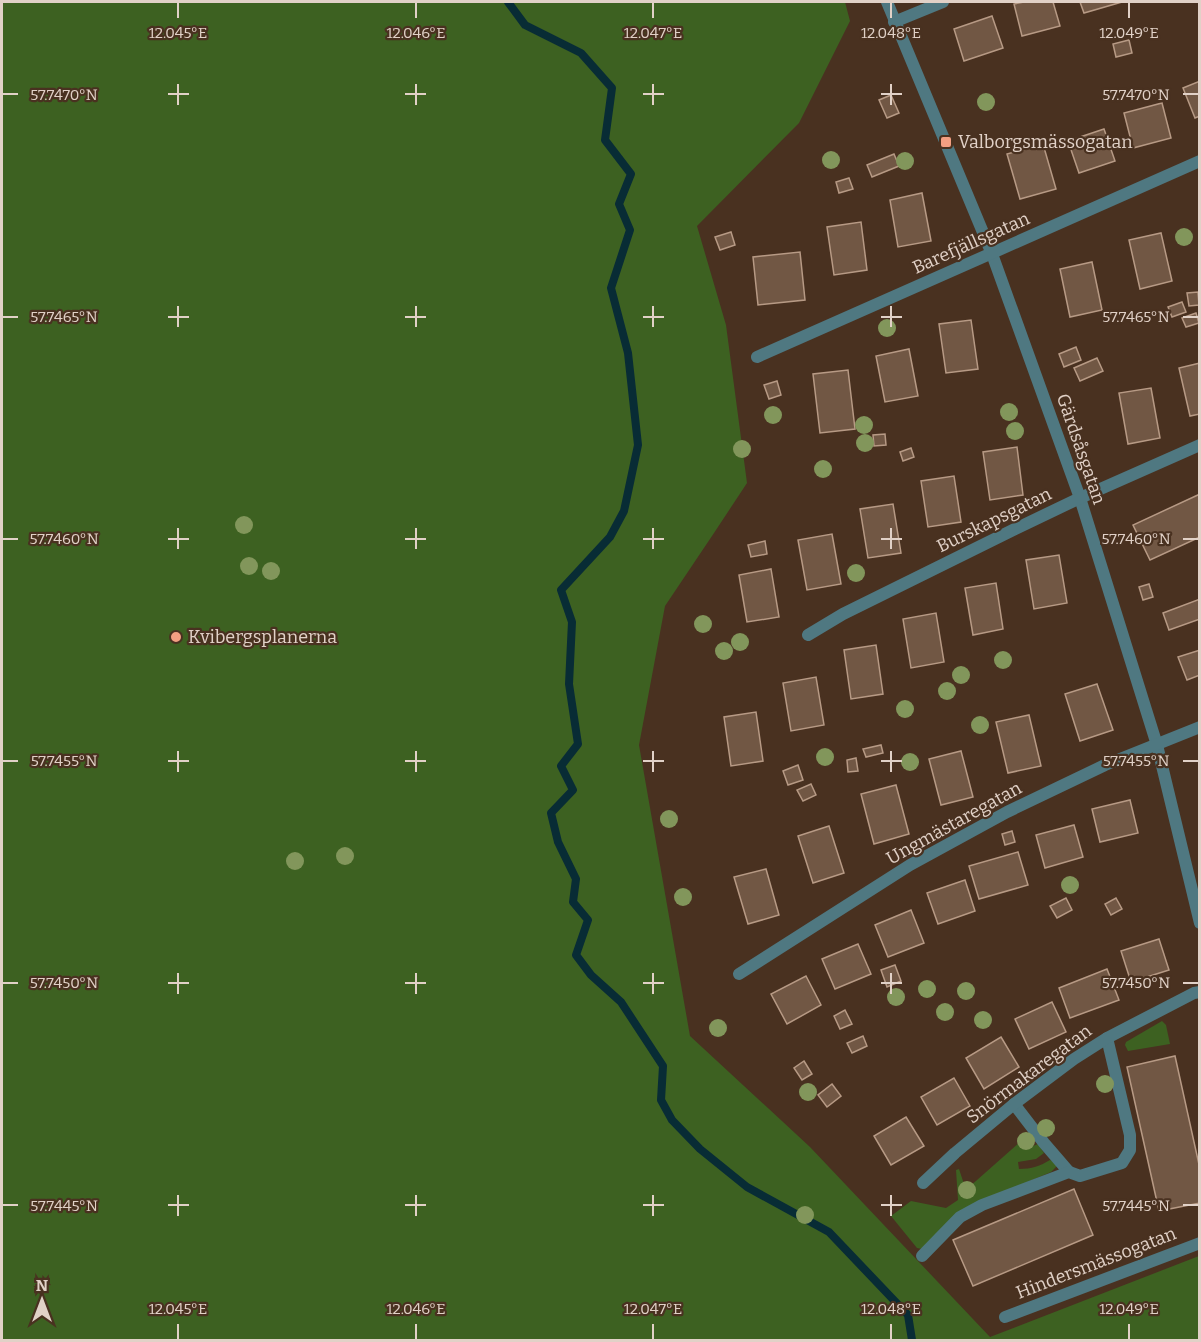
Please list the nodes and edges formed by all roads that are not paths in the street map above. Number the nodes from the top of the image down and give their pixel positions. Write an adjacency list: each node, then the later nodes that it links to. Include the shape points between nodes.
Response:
1 (887, 2): 3 (street, Gärdsåsgatan)
2 (943, 2): 3 (street)
3 (894, 22): 5 (street, Gärdsåsgatan)
4 (1200, 161): 5 (street, Barefjällsgatan)
5 (992, 254): 6 (street, Barefjällsgatan); 8 (street, Gärdsåsgatan)
6 (757, 357)
7 (1200, 445): 8 (street, Burskapsgatan)
8 (1080, 498): 9 (street, Burskapsgatan, via 843,614); 11 (street, Gärdsåsgatan)
9 (808, 635)
10 (1200, 727): 11 (street, Ungmästaregatan)
11 (1157, 745): 12 (street, Gärdsåsgatan); 13 (street, Ungmästaregatan, via 1007,812 910,866)
12 (1200, 923)
13 (739, 974)
14 (1200, 992): 15 (street, Snörmakaregatan)
15 (1107, 1038): 16 (street, Snörmakaregatan); 17 (street, via 1130,1135 1130,1150 1122,1163 1080,1176)
16 (1014, 1104): 17 (street); 18 (street, Snörmakaregatan)
17 (1069, 1172): 20 (street, via 982,1204 960,1217)
18 (923, 1183)
19 (1200, 1243): 21 (street, Hindersmässogatan)
20 (922, 1256)
21 (1005, 1317)

